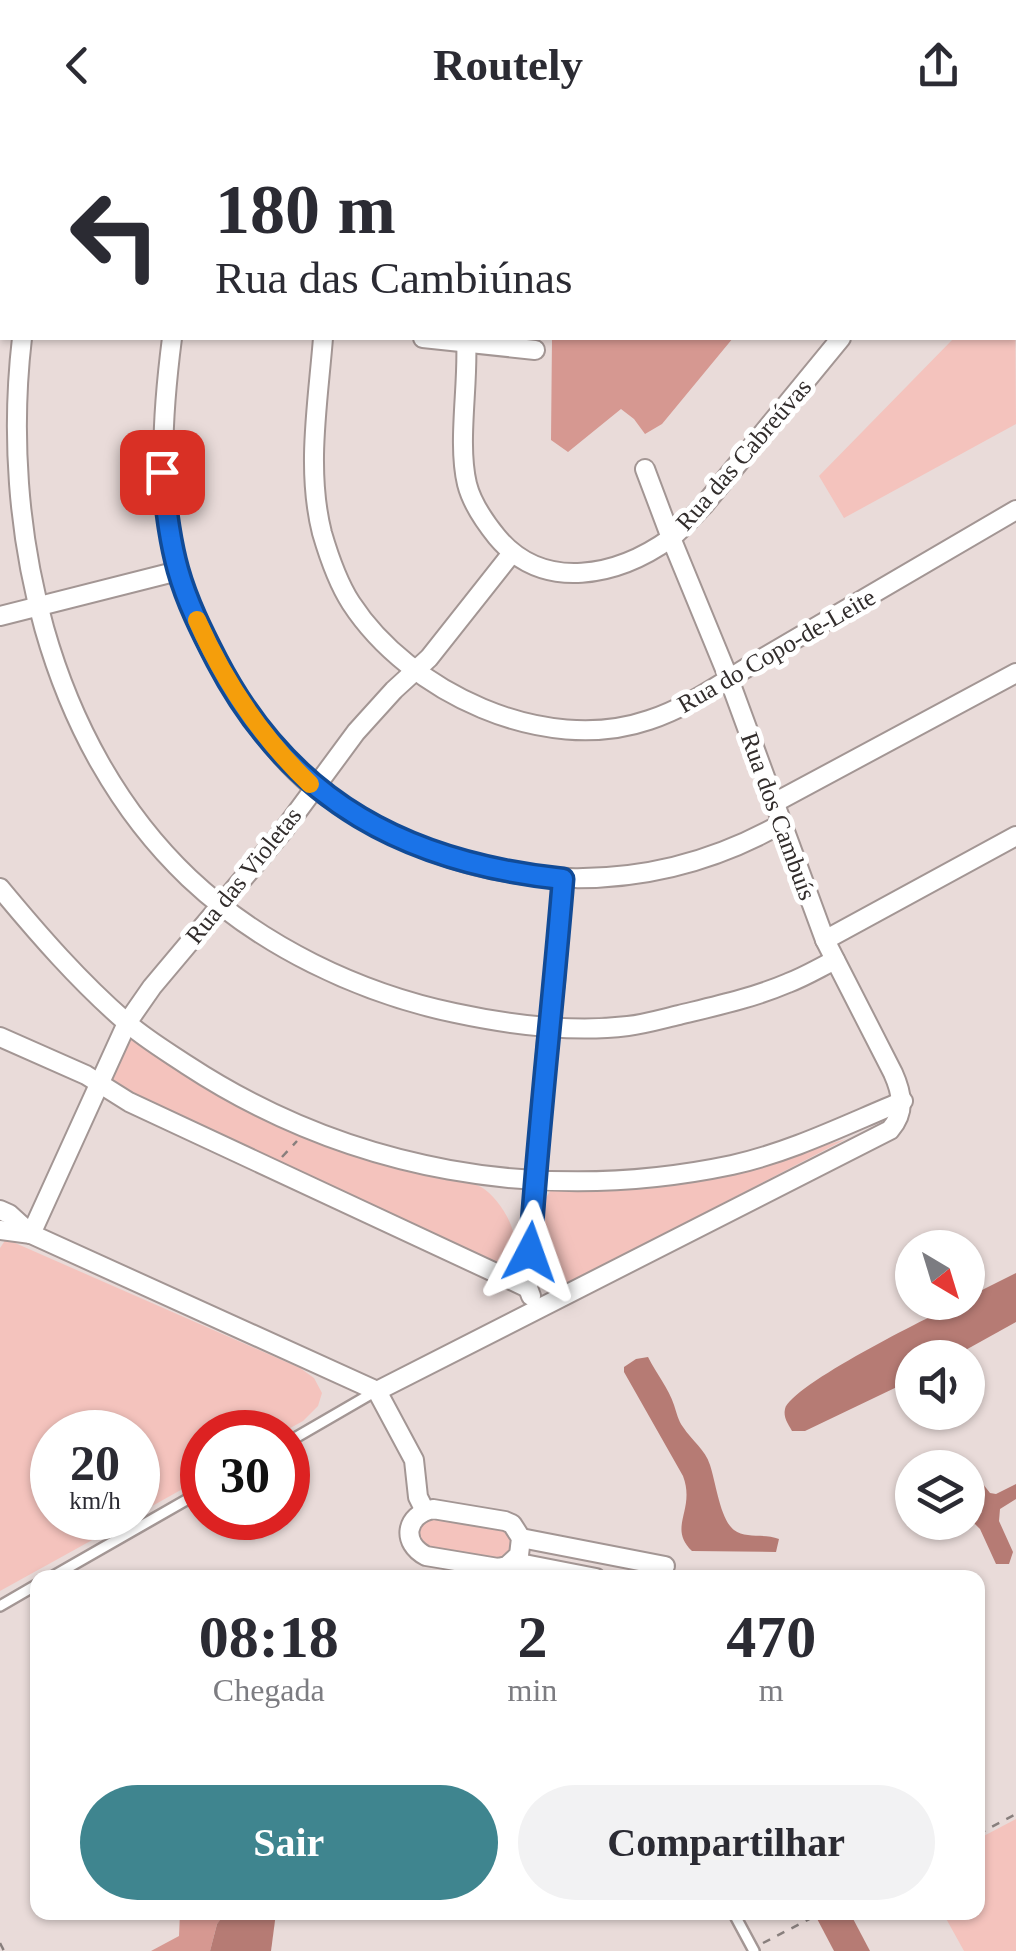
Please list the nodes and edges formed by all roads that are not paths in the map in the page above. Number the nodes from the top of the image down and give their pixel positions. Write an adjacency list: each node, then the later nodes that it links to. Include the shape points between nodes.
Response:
1 (22, 340): 12 (street, via 13,474)
2 (172, 340): 11 (street, via 162,472)
3 (323, 340): 14 (street, Rua do Copo-de-Leite, via 314,460 323,537 350,601)
4 (466, 340): 6 (street); 10 (street, Rua das Cabreúvas, via 466,480 489,528)
5 (839, 340): 9 (street, Rua das Cabreúvas)
6 (536, 350)
7 (645, 470): 9 (street, Rua dos Cambuís)
8 (1016, 510): 16 (street, Rua do Copo-de-Leite)
9 (670, 538): 10 (street, Rua das Cabreúvas, via 596,572 559,573); 16 (street, Rua dos Cambuís)
10 (512, 553): 14 (street, Rua das Violetas)
11 (178, 571): 12 (street); 17 (street, via 226,679)
12 (34, 608): 13 (street); 23 (street, via 70,708 110,782 161,848)
13 (0, 616)
14 (416, 670): 16 (street, Rua do Copo-de-Leite, via 484,709 553,728 647,721); 17 (street, Rua das Violetas)
15 (1016, 672): 18 (street)
16 (730, 678): 18 (street, Rua dos Cambuís)
17 (314, 787): 21 (street, via 432,852 503,872); 23 (street, Rua das Violetas)
18 (774, 803): 19 (street, Rua dos Cambuís)
19 (781, 824): 21 (street, via 671,868); 24 (street, Rua dos Cambuís)
20 (1016, 836): 24 (street)
21 (563, 879): 27 (street)
22 (0, 888): 26 (street)
23 (222, 904): 26 (street, Rua das Violetas); 27 (street, via 288,949 379,992 462,1014)
24 (825, 940): 25 (street, Rua dos Cambuís)
25 (835, 960): 27 (street, via 788,984 704,1009 630,1026); 30 (street, Rua dos Cambuís)
26 (128, 1023): 29 (street, Rua das Violetas); 31 (street, via 211,1080 309,1130 428,1166)
27 (548, 1026): 31 (street)
28 (0, 1037): 29 (street)
29 (99, 1083): 34 (street, Rua das Violetas); 35 (street)
30 (902, 1102): 31 (street, via 735,1164 638,1179); 36 (street, via 890,1130)
31 (535, 1180): 35 (street)
32 (0, 1210): 34 (street)
33 (0, 1230): 34 (street)
34 (31, 1234): 37 (street)
35 (528, 1288): 36 (street)
36 (535, 1312): 37 (street)
37 (377, 1391): 38 (lane); 40 (street, via 414,1460)
38 (310, 1429)
39 (180, 1504): 44 (lane)
40 (425, 1511): 41 (street, via 505,1520); 42 (street, via 410,1530 419,1552 498,1568)
41 (521, 1538): 42 (street); 43 (street)
42 (514, 1562): 45 (street)
43 (665, 1566)
44 (64, 1570)
45 (555, 1570)
46 (30, 1589): 47 (lane)
47 (0, 1606)
48 (737, 1920): 49 (lane)
49 (753, 1950)

